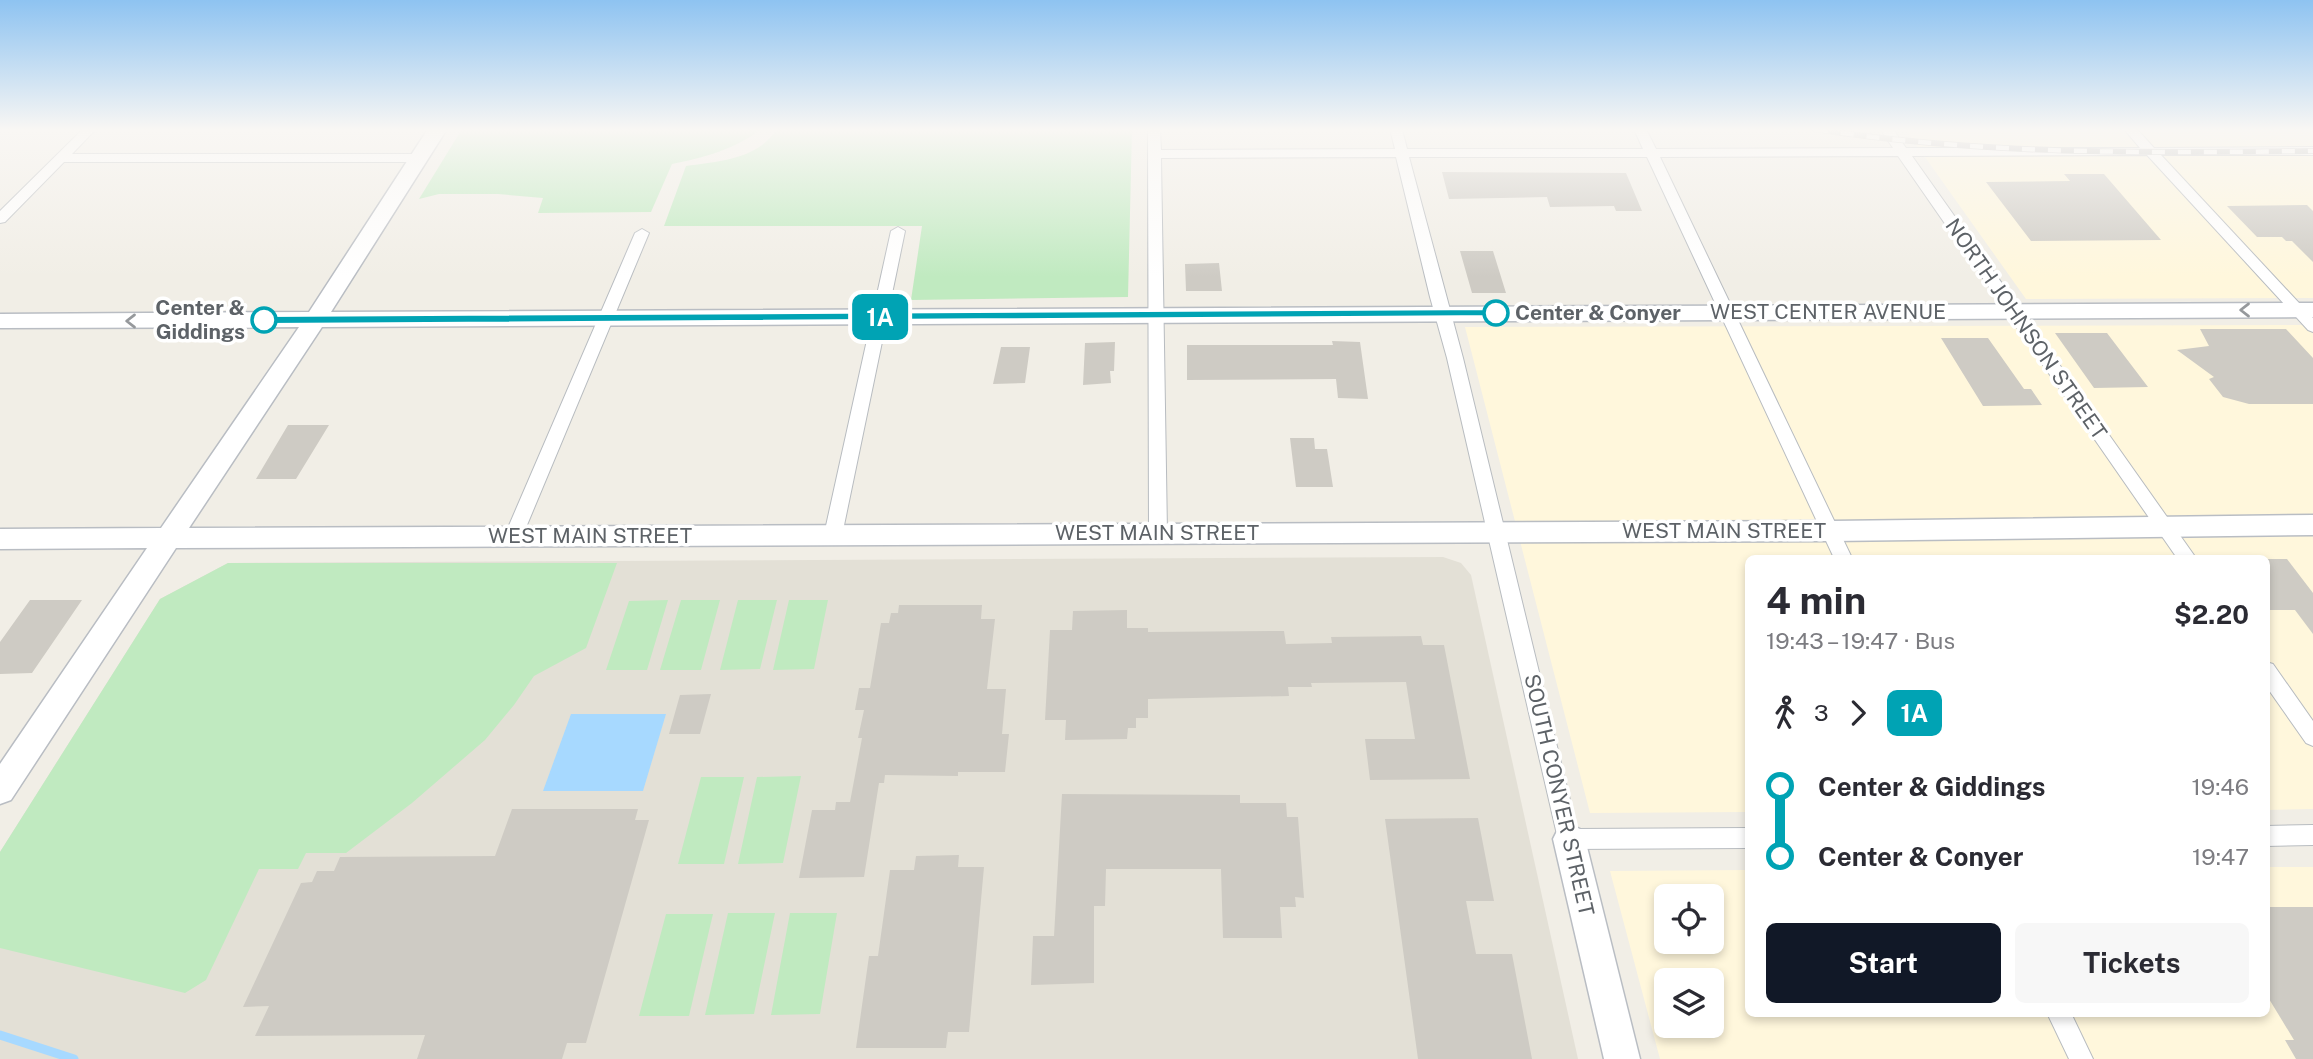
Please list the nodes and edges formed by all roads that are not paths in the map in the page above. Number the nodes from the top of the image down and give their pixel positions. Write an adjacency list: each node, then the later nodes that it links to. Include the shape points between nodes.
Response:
1 (41, 178): 8 (street)
2 (406, 178): 18 (street)
3 (1154, 178): 16 (street)
4 (1408, 178): 14 (street, SOUTH CONYER STREET)
5 (1664, 178): 13 (street)
6 (1920, 178): 12 (street, NORTH JOHNSON STREET)
7 (2177, 178): 11 (street)
8 (0, 219)
9 (898, 231): 15 (street)
10 (642, 233): 17 (street)
11 (2305, 310): 12 (street, WEST CENTER AVENUE, one-way to 12); 20 (street)
12 (2014, 311): 13 (street, WEST CENTER AVENUE); 22 (street, NORTH JOHNSON STREET)
13 (1727, 312): 14 (street, WEST CENTER AVENUE); 24 (street)
14 (1441, 313): 16 (street, WEST CENTER AVENUE); 23 (street, SOUTH CONYER STREET)
15 (880, 317): 16 (street, WEST CENTER AVENUE); 17 (street, WEST CENTER AVENUE); 26 (street)
16 (1156, 317): 25 (street)
17 (606, 318): 18 (street, WEST CENTER AVENUE); 28 (street)
18 (315, 320): 19 (street, WEST CENTER AVENUE, one-way to 19); 27 (street)
19 (0, 321)
20 (2313, 327)
21 (2313, 525): 22 (street, WEST MAIN STREET)
22 (2166, 528): 24 (street, WEST MAIN STREET); 31 (street, NORTH JOHNSON STREET)
23 (1496, 531): 24 (street, WEST MAIN STREET); 25 (street, WEST MAIN STREET); 38 (street, SOUTH CONYER STREET)
24 (1831, 531): 30 (street)
25 (1158, 533): 26 (street, WEST MAIN STREET)
26 (833, 535): 28 (street, WEST MAIN STREET)
27 (169, 537): 28 (street, WEST MAIN STREET); 29 (street, WEST MAIN STREET); 34 (street)
28 (513, 537)
29 (0, 539)
30 (1842, 555)
31 (2185, 555)
32 (2270, 676): 33 (street)
33 (2313, 737)
34 (0, 790)
35 (2313, 835): 36 (street)
36 (2270, 836)
37 (1745, 838): 38 (street)
38 (1569, 839): 40 (street, SOUTH CONYER STREET)
39 (2061, 1017): 41 (street)
40 (1622, 1059)
41 (2081, 1059)

